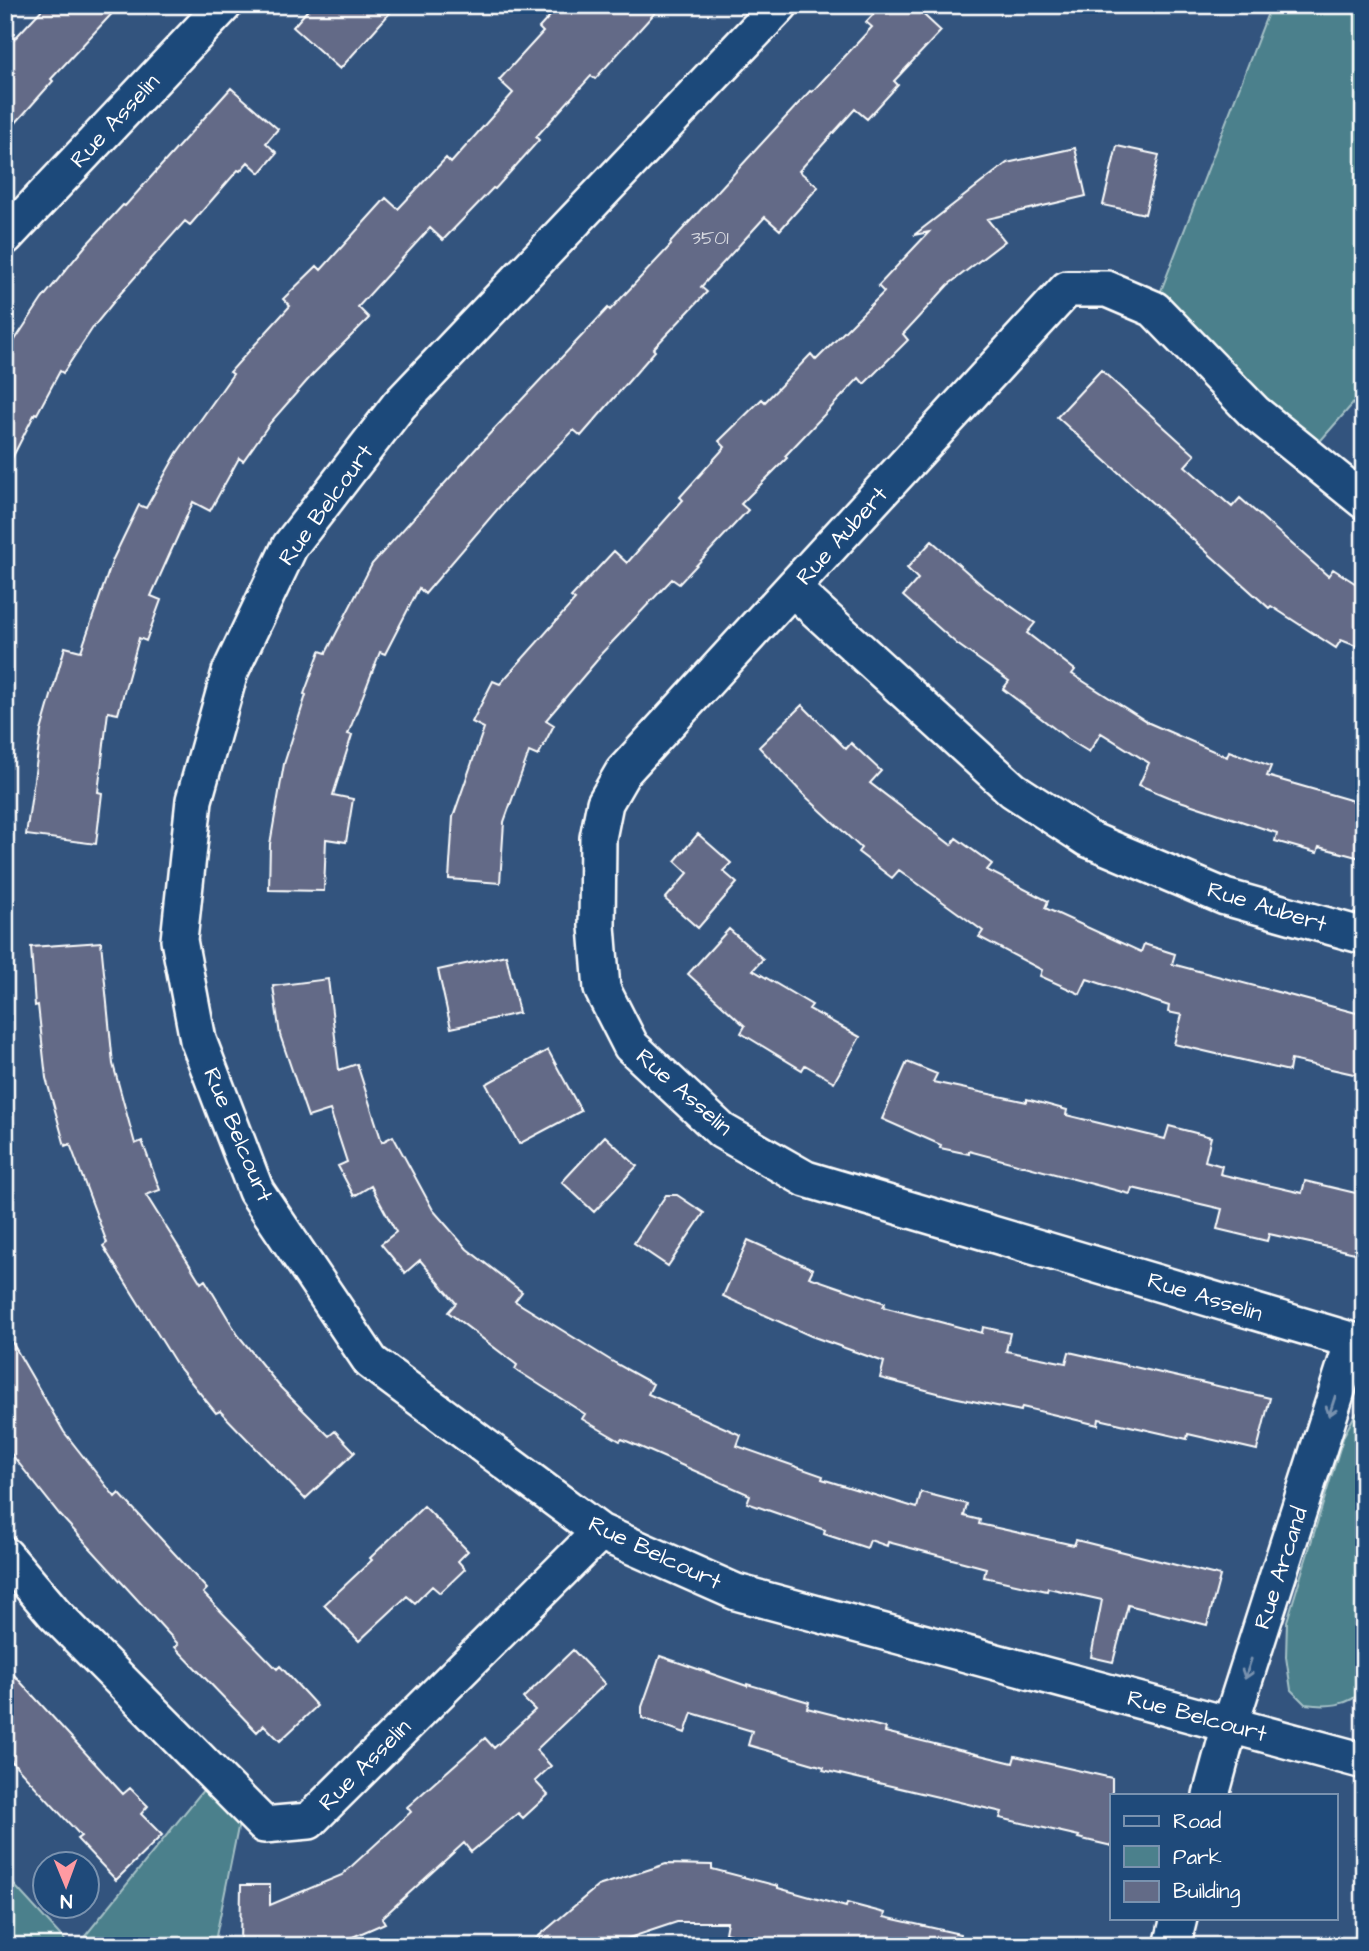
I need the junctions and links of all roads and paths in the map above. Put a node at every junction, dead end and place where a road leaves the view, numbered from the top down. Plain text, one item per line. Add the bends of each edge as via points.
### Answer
1 (224, 5) edge
2 (780, 5) edge
3 (5, 237) edge
4 (1364, 501) edge
5 (793, 589) junction
6 (1364, 936) edge
7 (1359, 1343) edge
8 (600, 1532) junction
9 (5, 1555) edge
10 (1230, 1725) junction
11 (1364, 1762) edge
12 (1212, 1794) edge
13 (1178, 1920) edge
14 (1172, 1946) edge

1 - 3 street, Rue Asselin
2 - 8 street, Rue Belcourt via 399,405 290,546 230,672 194,800 179,940 198,1040 256,1191 371,1362
4 - 5 street, Rue Aubert via 1254,412 1154,309 1107,289 1067,289
5 - 6 street, Rue Aubert via 1013,790 1088,839 1224,897
5 - 7 street, Rue Asselin via 623,772 605,803 598,838 601,989 631,1046 722,1131 806,1179
7 -> 10 street, Rue Arcand
8 - 9 street, Rue Asselin via 309,1821 264,1825 55,1614
8 - 10 street, Rue Belcourt via 736,1592
10 - 11 street, Rue Belcourt
10 - 12 street, Rue Arcand
13 - 14 street

